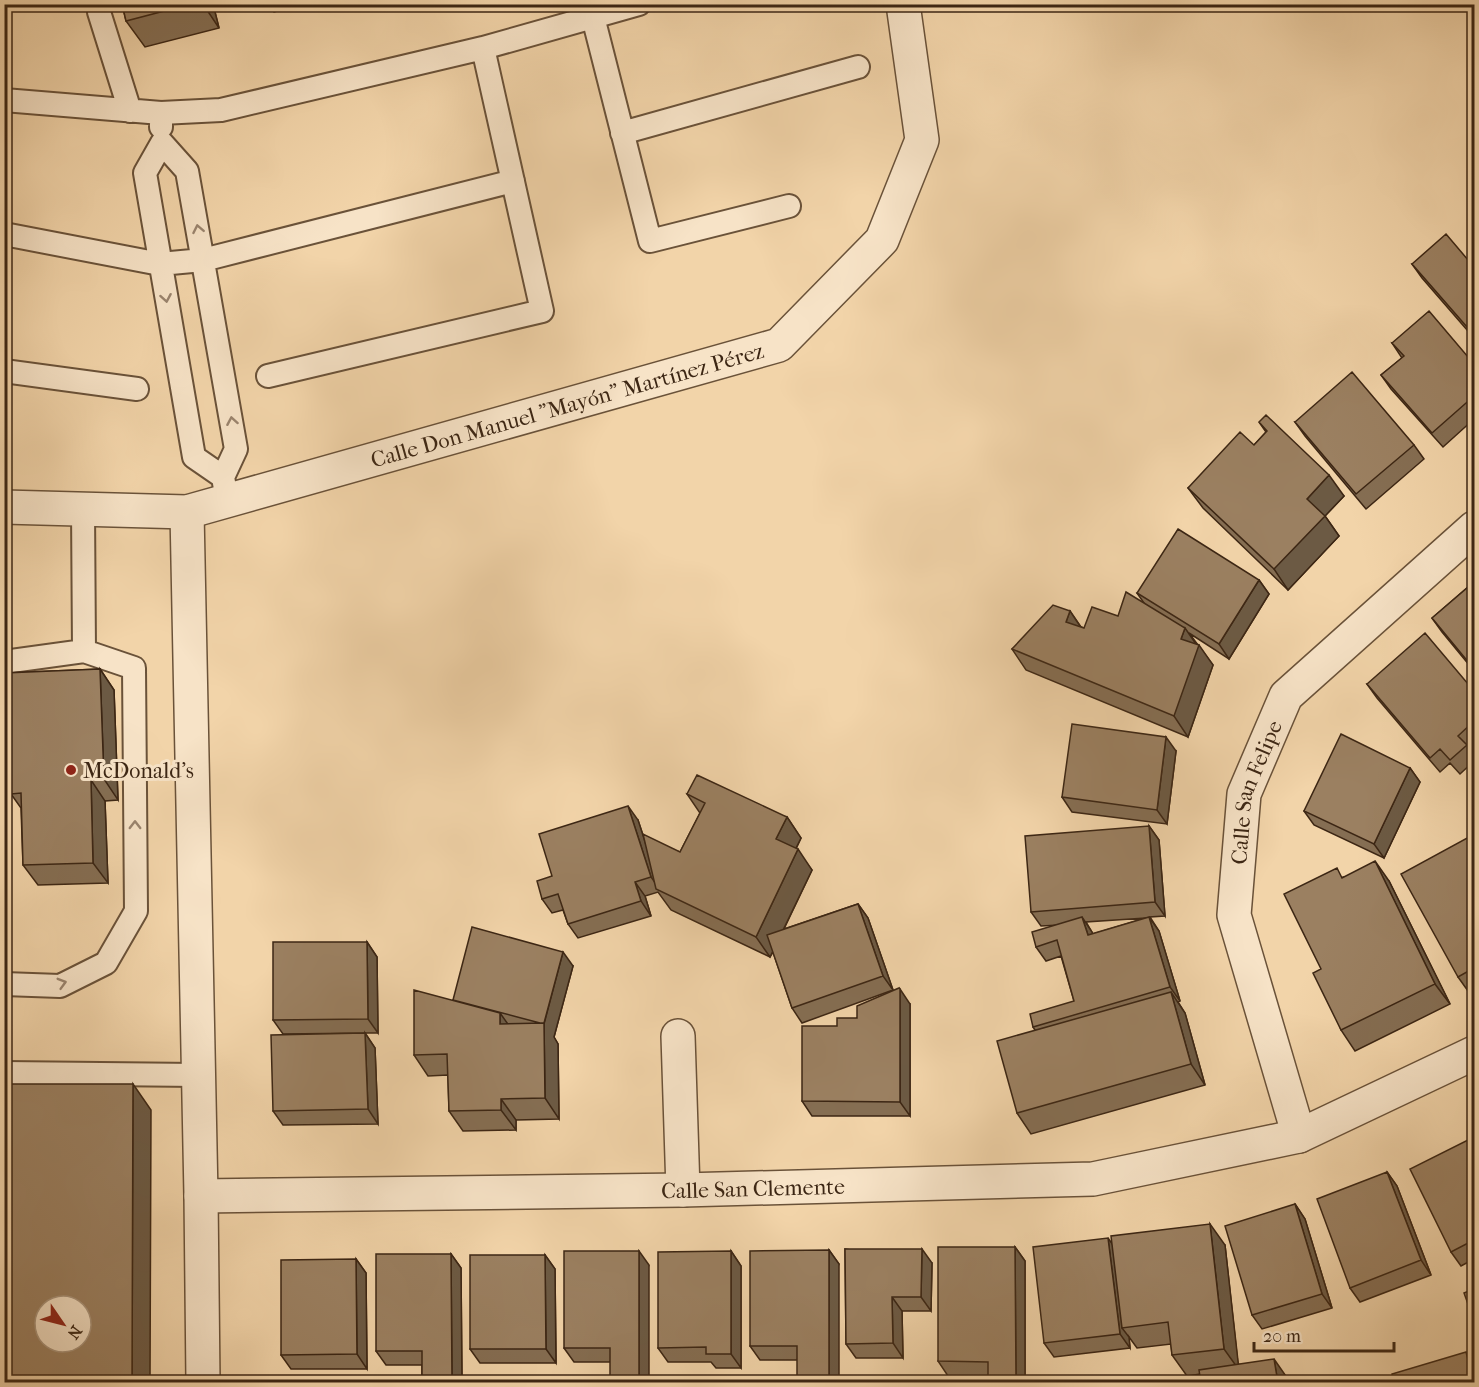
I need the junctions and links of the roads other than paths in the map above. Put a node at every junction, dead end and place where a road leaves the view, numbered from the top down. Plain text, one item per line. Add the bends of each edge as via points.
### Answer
1 (639, 4) edge
2 (903, 4) edge
3 (99, 12) dead end
4 (593, 18) junction
5 (483, 48) junction
6 (858, 67) dead end
7 (4, 100) edge
8 (130, 111) junction
9 (161, 113) junction
10 (622, 133) junction
11 (162, 143) junction
12 (513, 181) junction
13 (789, 206) dead end
14 (4, 234) edge
15 (203, 260) junction
16 (160, 264) junction
17 (4, 371) edge
18 (268, 376) dead end
19 (137, 389) dead end
20 (225, 488) junction
21 (4, 507) edge
22 (83, 509) junction
23 (187, 512) junction
24 (1474, 528) edge
25 (84, 651) junction
26 (4, 662) edge
27 (4, 984) edge
28 (678, 1036) dead end
29 (1474, 1053) edge
30 (4, 1073) edge
31 (198, 1075) junction
32 (1299, 1136) junction
33 (683, 1190) junction
34 (201, 1196) junction
35 (203, 1383) edge

1 - 4 lane
2 - 20 street, Calle Don Manuel "Mayón" Martínez Pérez via 922,140 882,240 779,345
3 - 8 lane
4 - 5 lane
4 - 10 lane
5 - 9 lane via 221,110
5 - 12 lane
6 - 10 lane
7 - 8 lane
8 - 9 lane
9 - 11 lane
10 - 13 lane via 650,241
15 -> 11 lane via 187,171
11 - 16 lane via 145,173
12 - 15 lane
12 - 18 lane via 542,311
14 - 16 lane
15 - 16 lane
20 -> 15 lane via 236,449
16 -> 20 lane via 194,457
17 - 19 lane
20 - 23 street, Calle Don Manuel "Mayón" Martínez Pérez
21 - 22 street, Calle Don Manuel "Mayón" Martínez Pérez
22 - 23 street, Calle Don Manuel "Mayón" Martínez Pérez
22 - 25 lane
23 - 31 street
24 - 32 street, Calle San Felipe via 1286,696 1244,794 1234,915
25 - 26 lane
27 -> 25 lane via 60,986 106,963 136,911 134,668
28 - 33 street
29 - 32 street, Calle San Clemente
30 - 31 lane
31 - 34 street
32 - 33 street, Calle San Clemente via 1092,1179
33 - 34 street, Calle San Clemente
34 - 35 street

